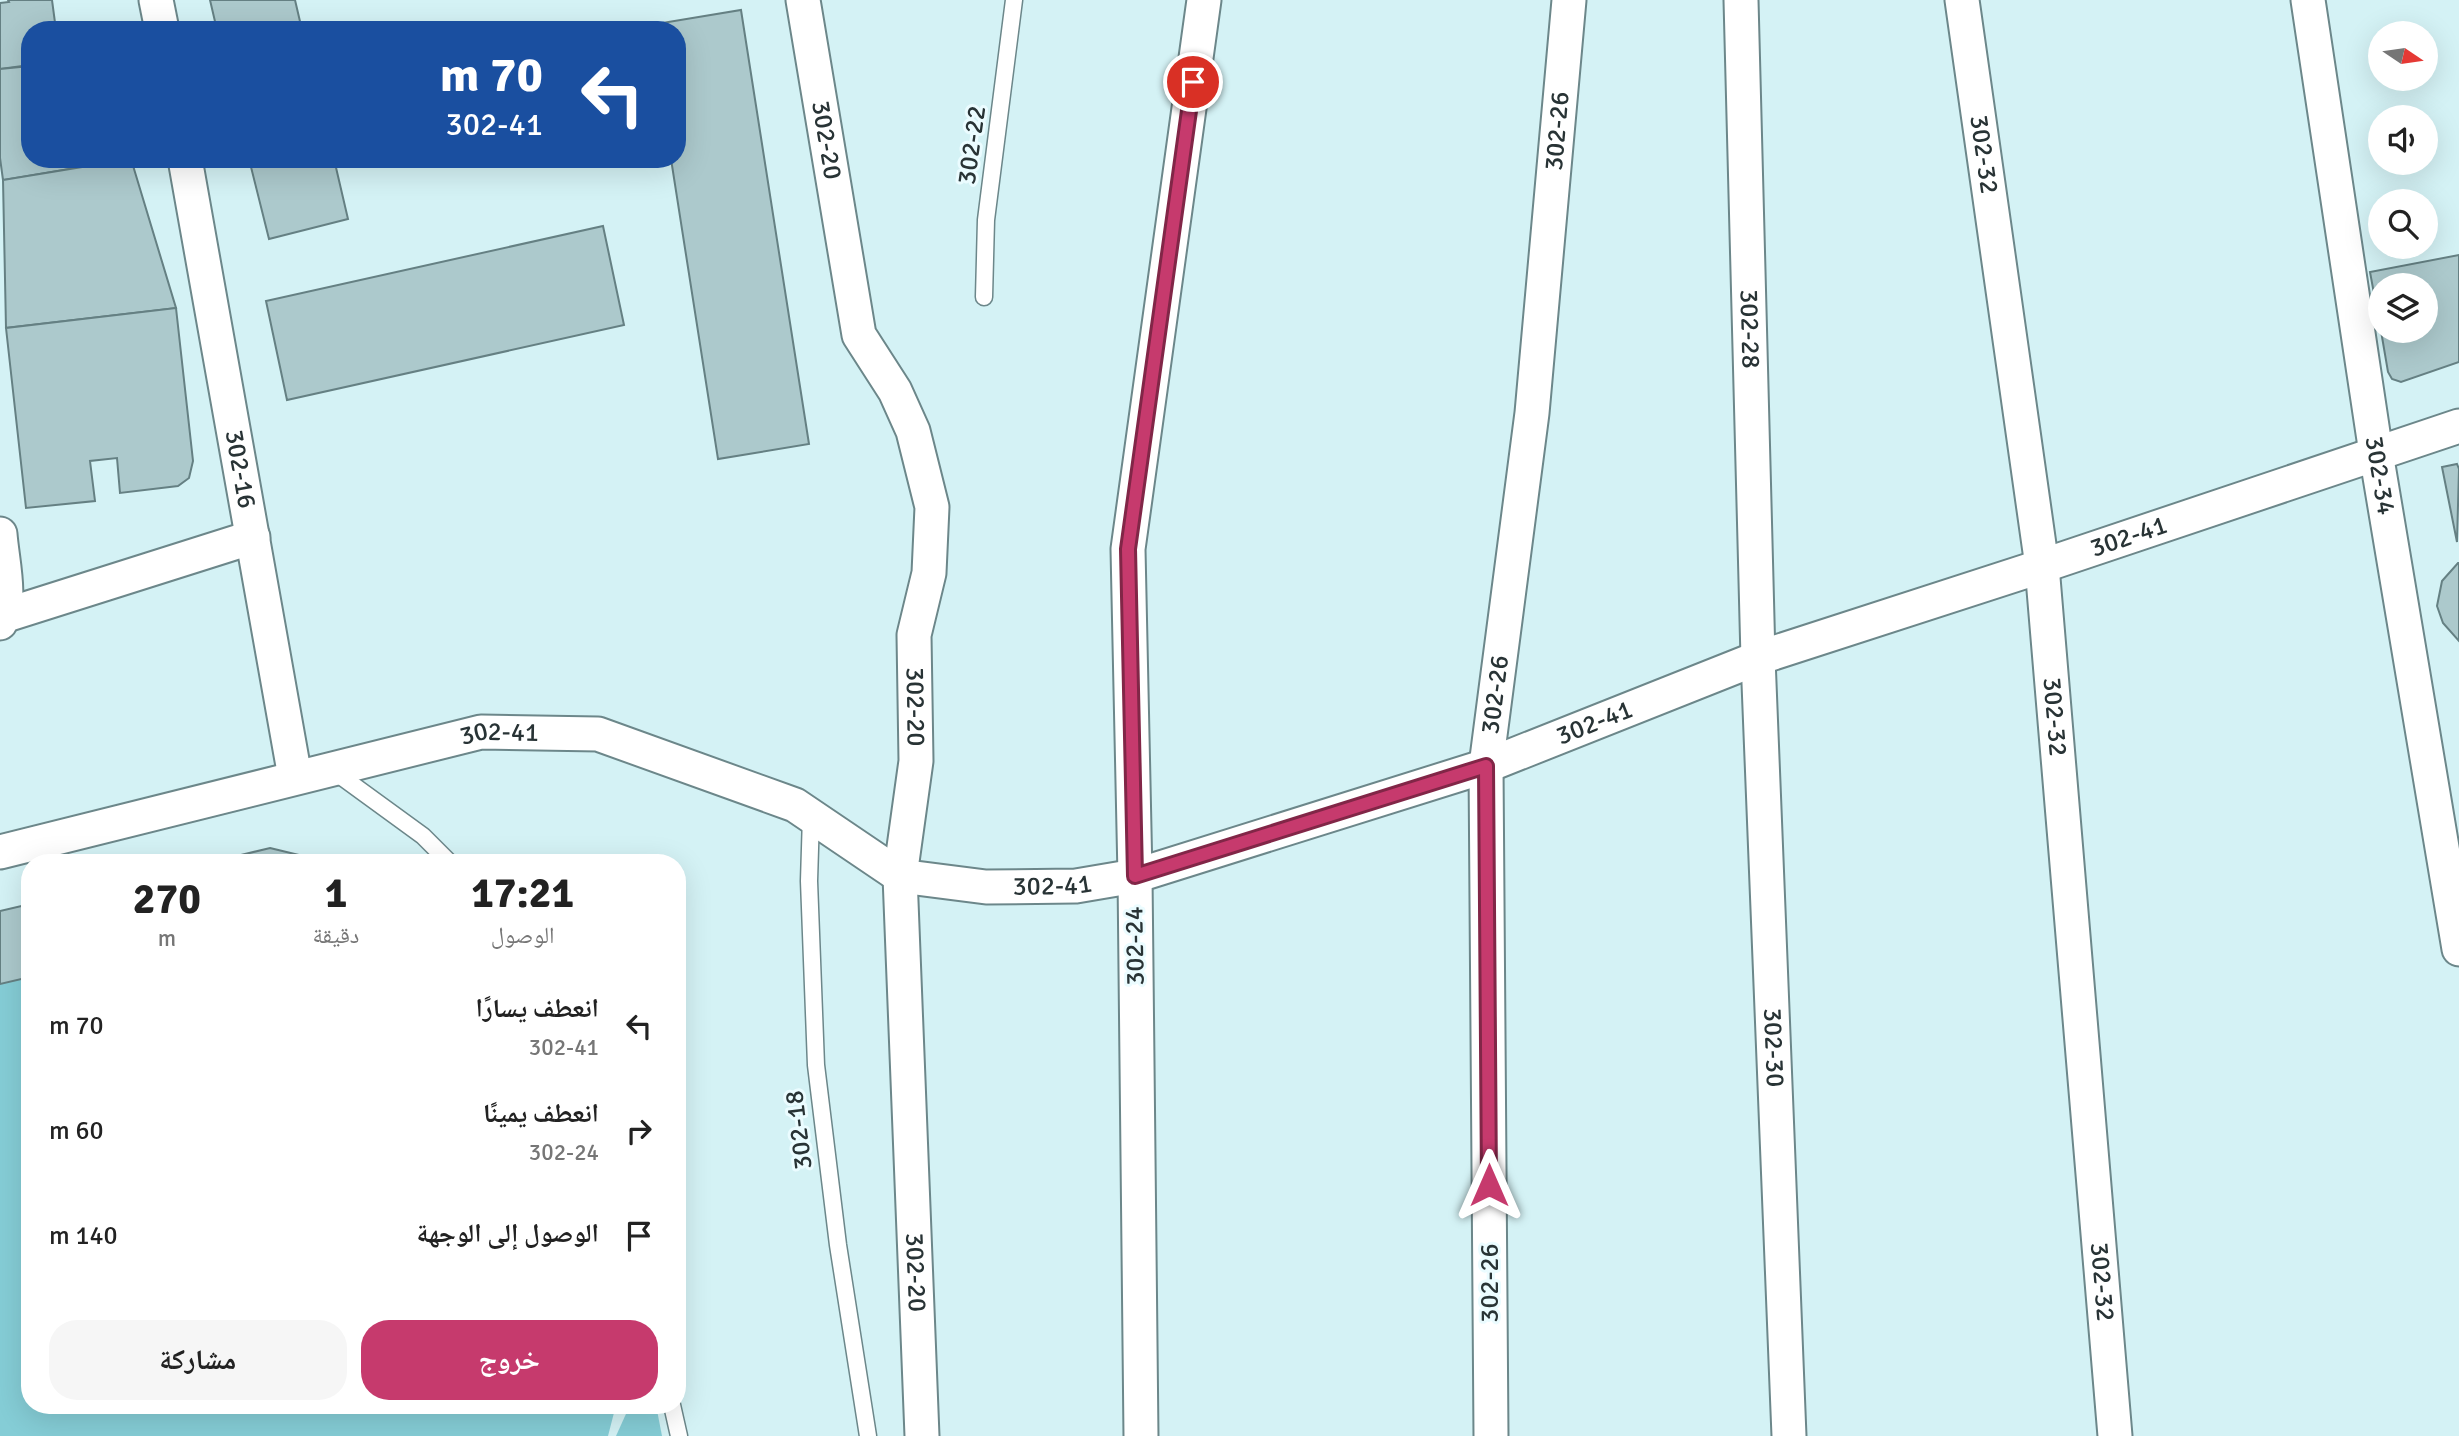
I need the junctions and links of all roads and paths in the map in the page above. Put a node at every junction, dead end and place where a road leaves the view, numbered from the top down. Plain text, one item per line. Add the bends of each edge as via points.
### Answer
1 (156, 0) edge
2 (803, 0) edge
3 (1014, 0) edge
4 (1204, 0) edge
5 (1569, 0) edge
6 (1741, 0) edge
7 (1962, 0) edge
8 (2308, 0) edge
9 (160, 21) edge
10 (187, 168) edge
11 (984, 297) dead end
12 (2459, 426) edge
13 (2376, 453) junction
14 (0, 534) edge
15 (253, 537) junction
16 (2042, 566) junction
17 (2, 620) edge
18 (1758, 658) junction
19 (1486, 766) junction
20 (331, 769) junction
21 (296, 777) junction
22 (811, 816) junction
23 (0, 852) edge
24 (441, 854) edge
25 (900, 876) junction
26 (1135, 876) junction
27 (2459, 949) edge
28 (673, 1414) edge
29 (679, 1436) edge
30 (868, 1436) edge
31 (922, 1436) edge
32 (1141, 1436) edge
33 (1491, 1436) edge
34 (1789, 1436) edge
35 (2115, 1436) edge

1 - 9 street
2 - 25 street, 302-20 via 859,335 895,391 913,431 932,507 929,573 915,635 916,761
3 - 11 lane, 302-22 via 986,220
4 - 26 street, 302-24 via 1128,549
5 - 19 street, 302-26 via 1532,413
6 - 18 street, 302-28
7 - 16 street, 302-32
8 - 13 street, 302-34
10 - 15 street, 302-16
12 - 13 street, 302-41
13 - 16 street, 302-41
13 - 27 street, 302-34
14 - 17 street via 5,596
15 - 17 street
15 - 21 street, 302-16
16 - 18 street, 302-41
16 - 35 street, 302-32
18 - 19 street, 302-41
18 - 34 street, 302-30
19 - 26 street, 302-41
19 - 33 street, 302-26
20 - 21 street, 302-41
20 - 22 street, 302-41 via 481,732 598,734 795,805
20 - 24 lane
21 - 23 street, 302-41
22 - 25 street, 302-41
22 - 30 lane, 302-18 via 816,1065
25 - 26 street, 302-41 via 986,887 1076,886
25 - 31 street, 302-20
26 - 32 street, 302-24
28 - 29 lane

